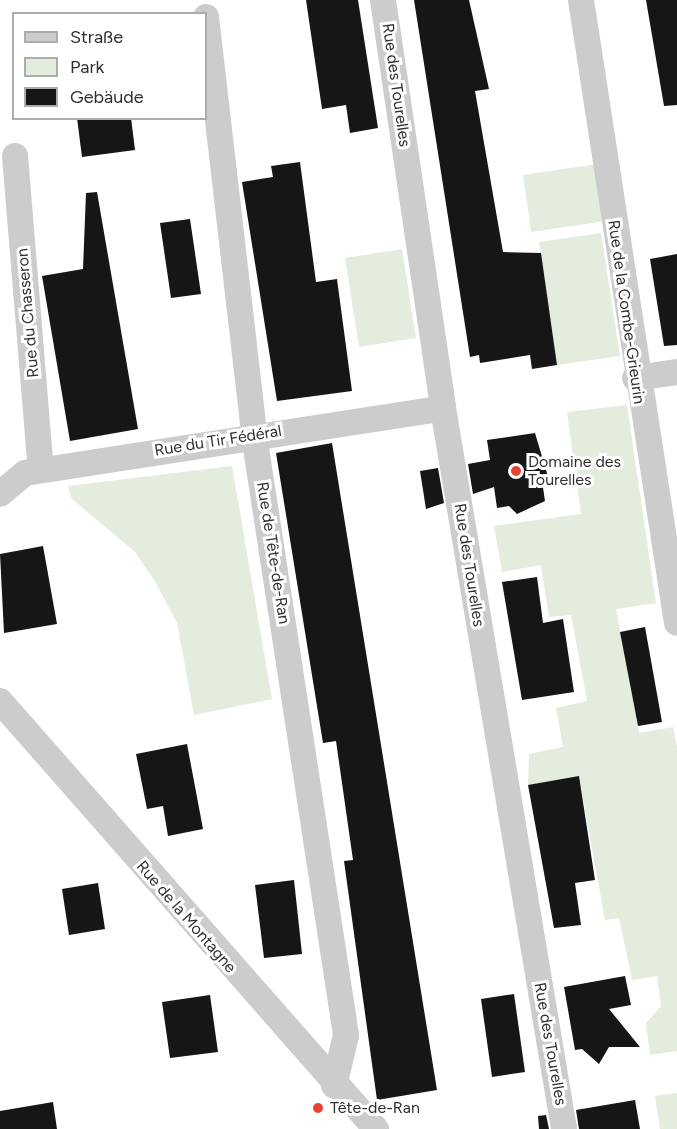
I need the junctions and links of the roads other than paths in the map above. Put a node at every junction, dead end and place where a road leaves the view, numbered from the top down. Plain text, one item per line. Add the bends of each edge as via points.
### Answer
1 (383, 0) edge
2 (581, 0) edge
3 (207, 32) edge
4 (15, 156) dead end
5 (677, 372) edge
6 (635, 378) junction
7 (443, 408) junction
8 (254, 435) junction
9 (41, 470) junction
10 (0, 494) edge
11 (677, 623) edge
12 (0, 701) edge
13 (334, 1086) junction
14 (376, 1129) edge
15 (564, 1129) edge

1 - 7 street, Rue des Tourelles
2 - 6 street, Rue de la Combe-Grieurin
3 - 8 street, Rue de Tête-de-Ran
4 - 9 street, Rue du Chasseron
5 - 6 street
6 - 11 street, Rue de la Combe-Grieurin
7 - 8 street, Rue du Tir Fédéral
7 - 15 street, Rue des Tourelles
8 - 9 street, Rue du Tir Fédéral
8 - 13 street, Rue de Tête-de-Ran via 346,1035
9 - 10 street, Rue du Tir Fédéral via 25,473
12 - 13 street, Rue de la Montagne
13 - 14 street, Rue de la Montagne

